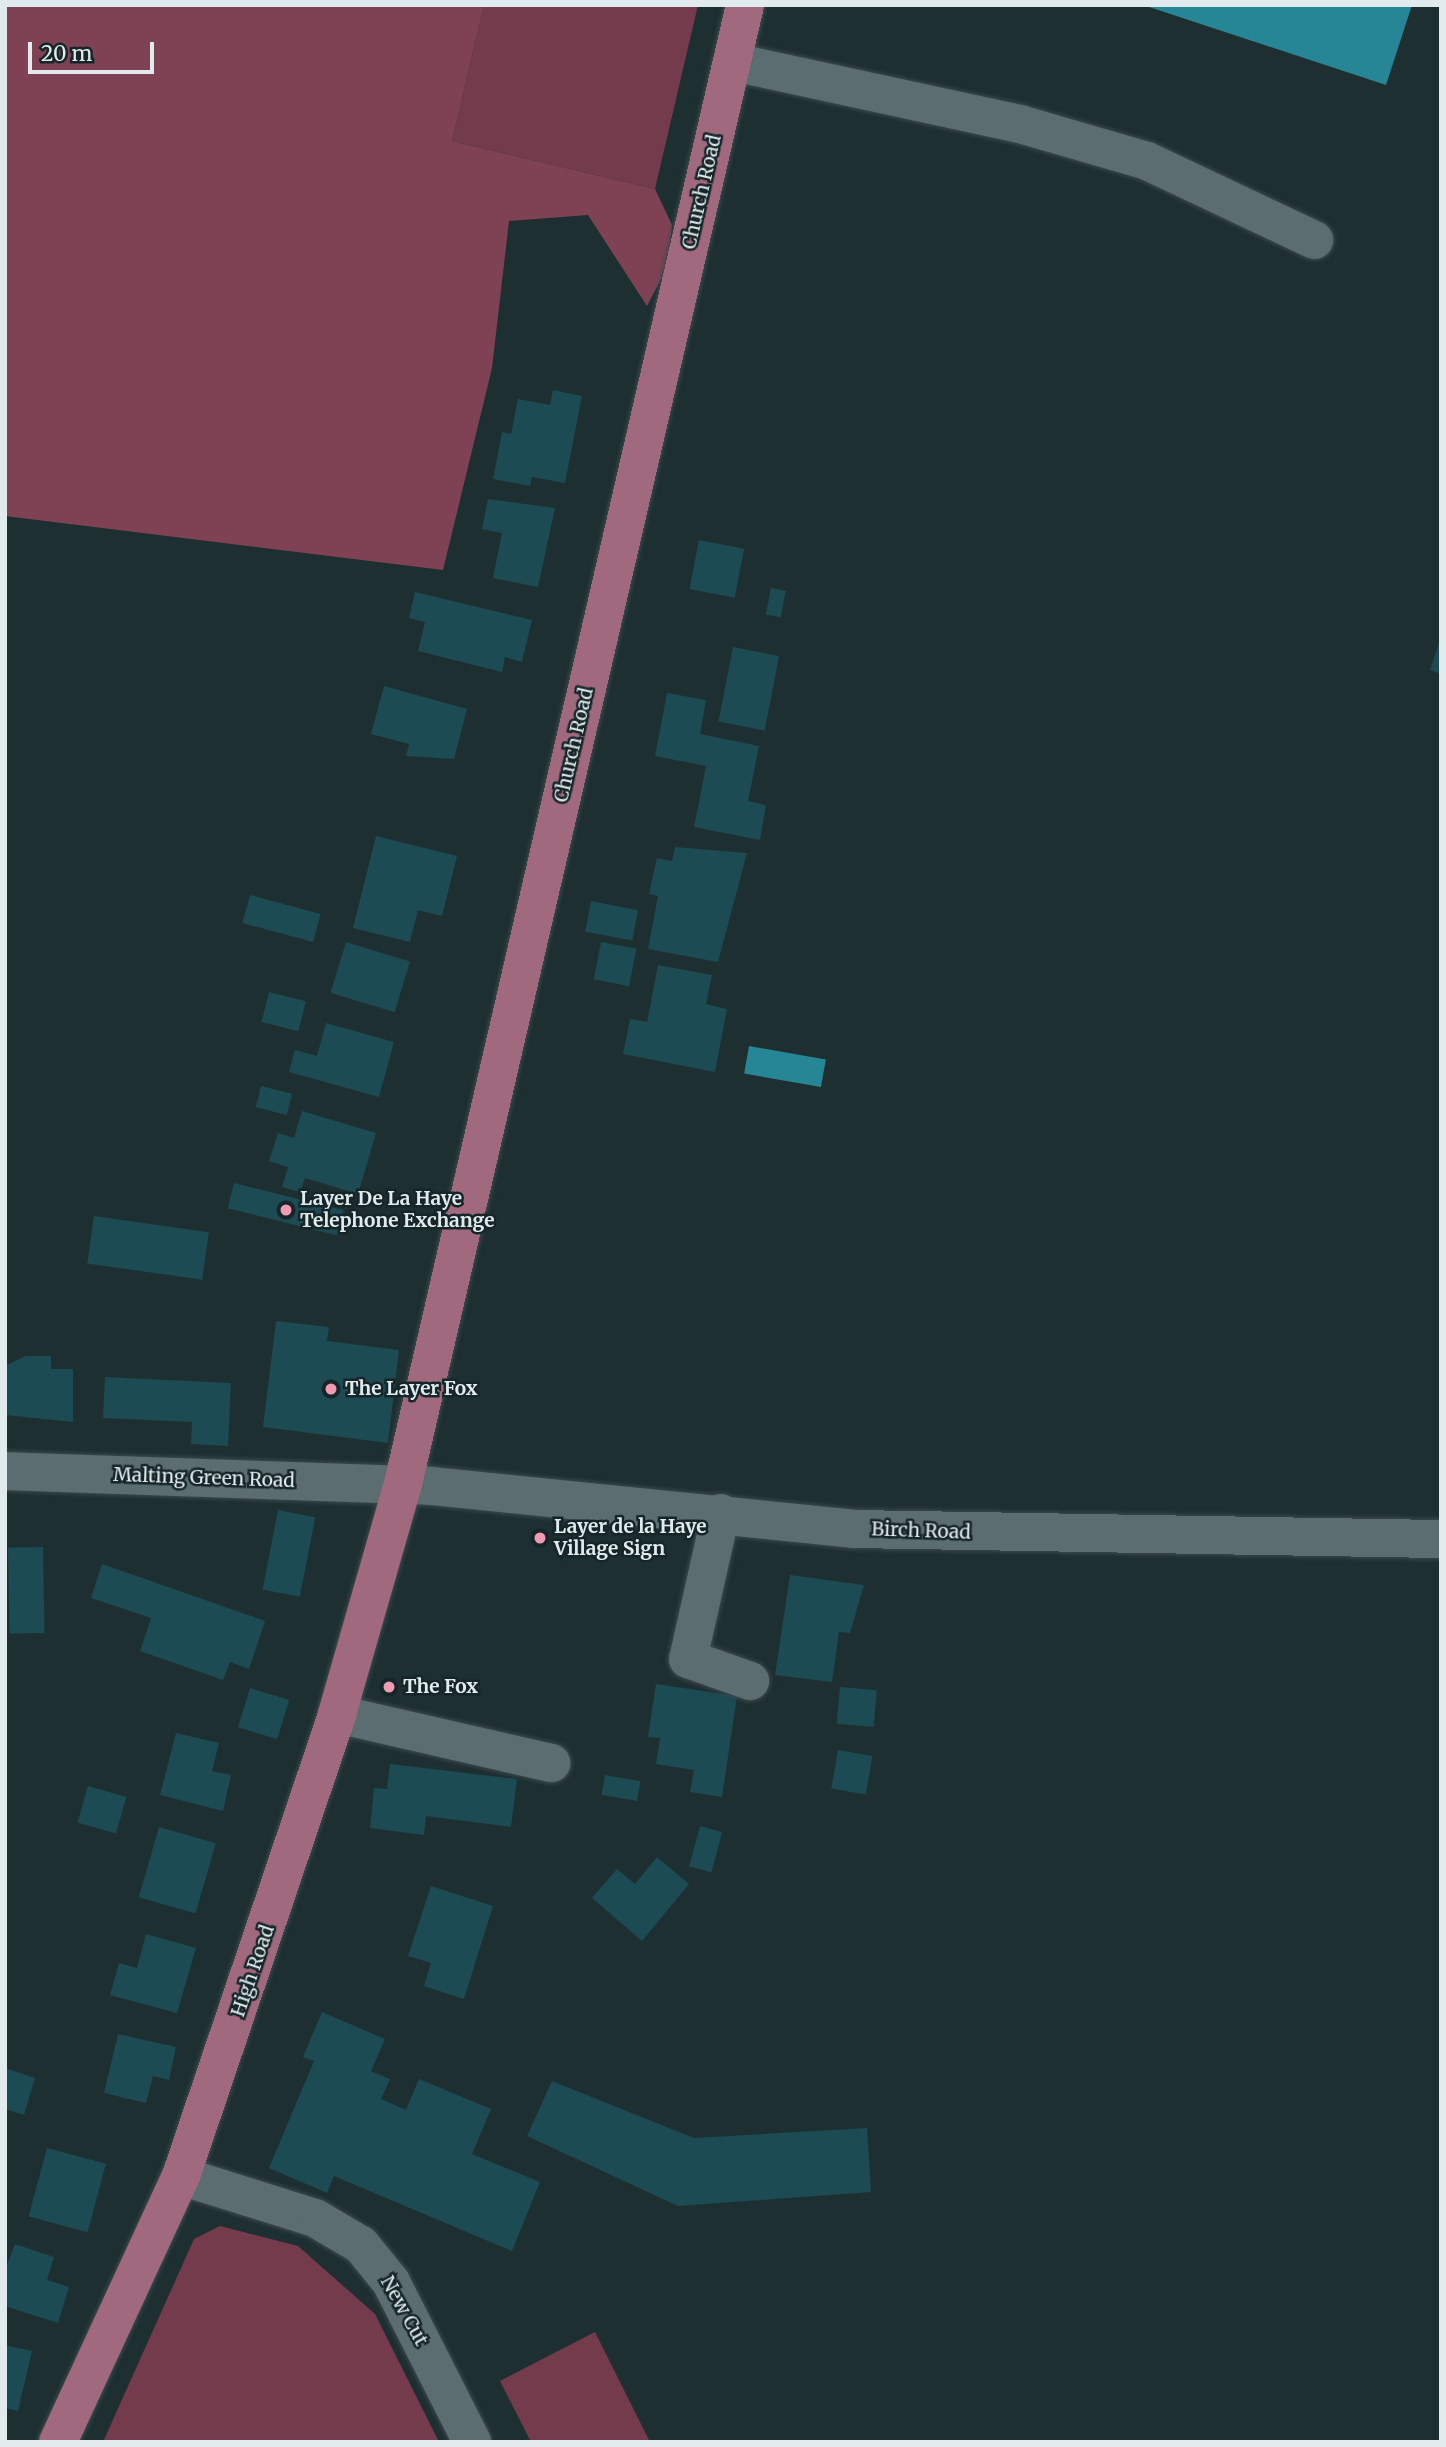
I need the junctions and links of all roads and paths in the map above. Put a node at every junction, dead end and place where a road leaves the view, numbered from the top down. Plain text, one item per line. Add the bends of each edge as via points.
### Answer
1 (745, 5) edge
2 (733, 62) junction
3 (1314, 240) dead end
4 (5, 1471) edge
5 (404, 1484) junction
6 (721, 1513) junction
7 (1441, 1539) edge
8 (750, 1681) dead end
9 (337, 1714) junction
10 (551, 1763) dead end
11 (181, 2176) junction
12 (58, 2442) edge
13 (472, 2442) edge

1 - 2 main road, Church Road
2 - 3 street via 1020,124 1147,162
2 - 5 main road, Church Road
4 - 5 street, Malting Green Road
5 - 6 street, Birch Road
5 - 9 main road, High Road
6 - 7 street, Birch Road via 854,1529
6 - 8 street via 688,1659
9 - 10 street
9 - 11 main road, High Road
11 - 12 main road, High Road
11 - 13 street, New Cut via 315,2218 361,2245 391,2282

